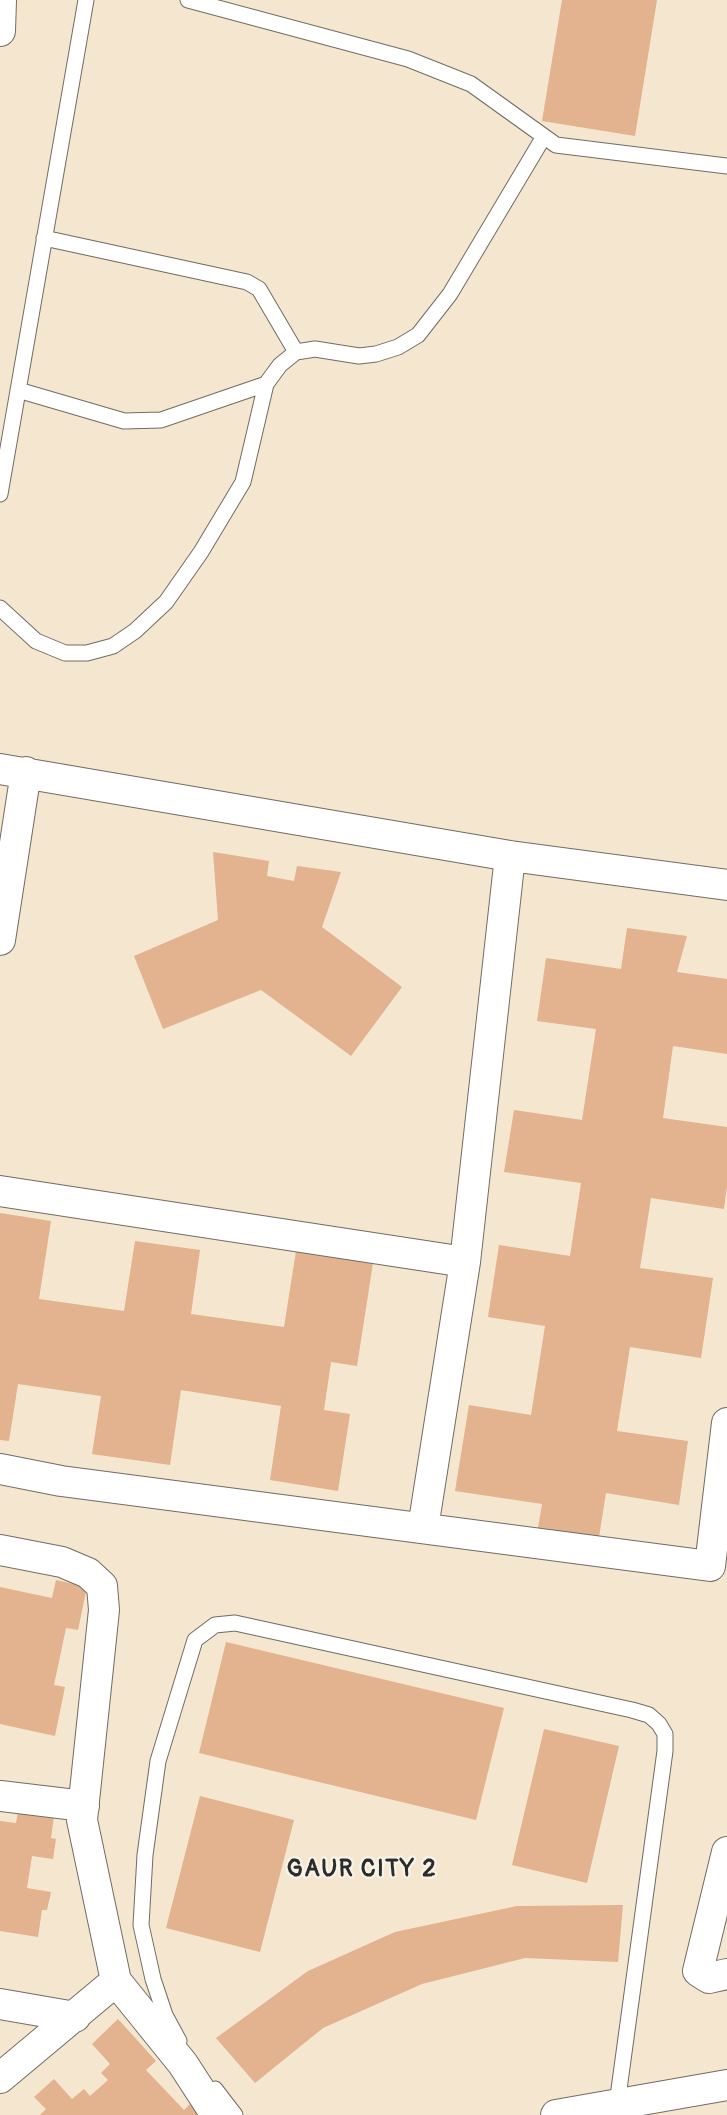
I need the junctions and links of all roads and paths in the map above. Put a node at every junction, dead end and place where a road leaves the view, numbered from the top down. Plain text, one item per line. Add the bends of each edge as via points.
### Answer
1 (1, 0) edge
2 (86, 0) edge
3 (188, 0) edge
4 (0, 31) edge
5 (543, 138) junction
6 (727, 166) edge
7 (44, 238) junction
8 (296, 352) junction
9 (266, 384) junction
10 (18, 390) junction
11 (0, 494) edge
12 (0, 608) edge
13 (13, 771) edge
14 (510, 856) junction
15 (727, 885) edge
16 (0, 940) edge
17 (0, 1191) edge
18 (465, 1262) junction
19 (727, 1423) edge
20 (0, 1469) edge
21 (423, 1528) junction
22 (0, 1550) edge
23 (0, 1796) edge
24 (84, 1806) junction
25 (727, 1852) edge
26 (713, 1972) edge
27 (116, 1981) junction
28 (0, 2004) edge
29 (75, 2017) junction
30 (0, 2078) edge
31 (727, 2085) edge
32 (660, 2107) edge
33 (618, 2110) edge
34 (216, 2115) edge
35 (235, 2115) edge
36 (556, 2115) edge

1 - 4 street
2 - 7 lane
3 - 5 lane via 408,59 471,84
5 - 6 lane via 556,146
5 - 8 lane via 450,294 418,335 376,354 359,356 315,349
7 - 8 lane via 247,282 259,289
7 - 10 lane
8 - 9 lane
9 - 10 lane via 161,420 124,421
9 - 12 lane via 243,482 166,602 135,631 113,646 87,653 65,653 36,641
10 - 11 lane
13 - 14 street
13 - 16 street
14 - 15 street
14 - 18 street
17 - 18 street
18 - 21 street
19 - 21 street via 710,1566
20 - 21 street via 61,1481
22 - 24 street via 62,1562 88,1573 102,1586 104,1610
23 - 24 street
24 - 27 street via 82,1820
25 - 26 street
27 - 29 street
27 - 34 street via 183,2064
28 - 29 street
29 - 30 street
31 - 32 street
32 - 33 street
33 - 35 lane via 665,1751 665,1734 659,1724 649,1715 632,1710 235,1623 215,1625 195,1640 158,1761 145,1855 141,1925 165,2015 184,2050
33 - 36 street

